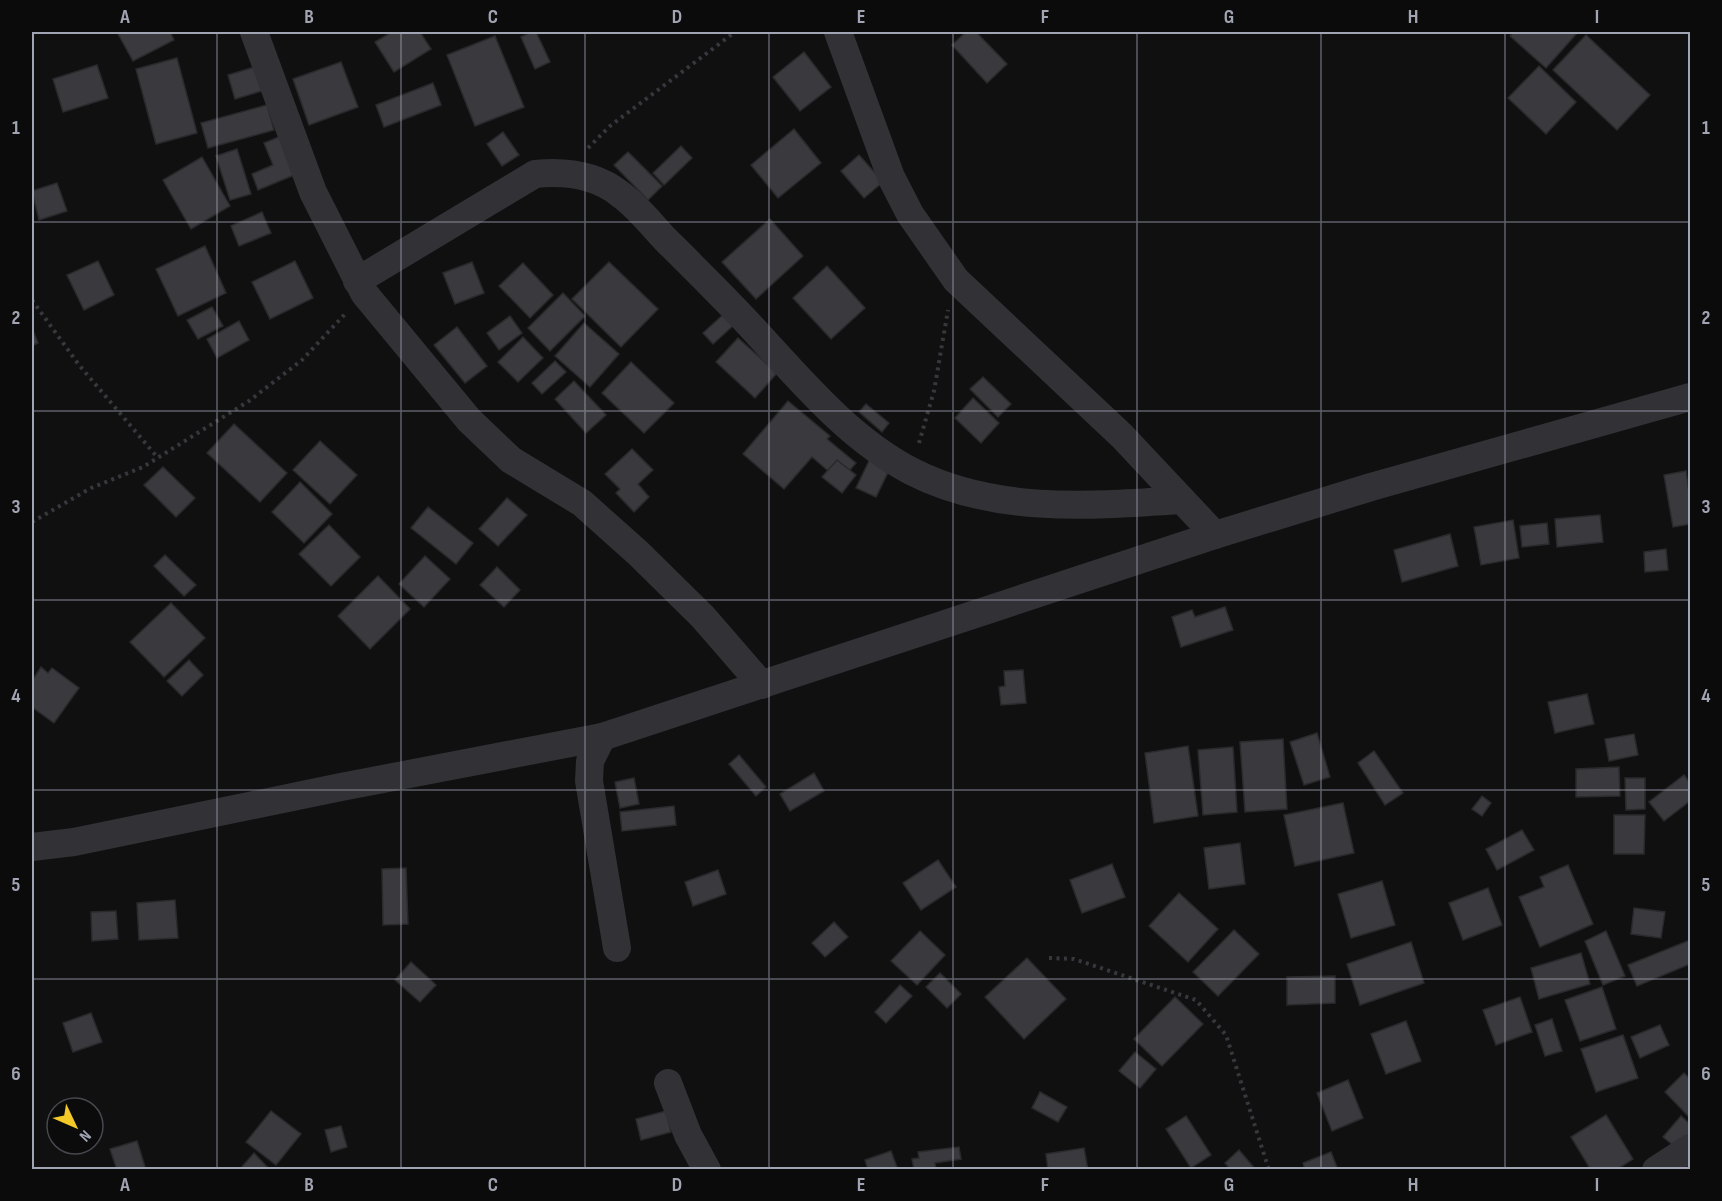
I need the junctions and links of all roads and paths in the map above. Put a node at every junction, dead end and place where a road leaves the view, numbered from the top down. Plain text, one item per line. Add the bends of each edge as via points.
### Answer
1 (254, 32) edge
2 (735, 32) edge
3 (838, 32) edge
4 (564, 171) junction
5 (956, 280) junction
6 (361, 287) junction
7 (32, 300) edge
8 (1690, 397) edge
9 (158, 458) junction
10 (909, 470) junction
11 (1182, 500) junction
12 (32, 522) edge
13 (1215, 535) junction
14 (762, 685) junction
15 (602, 737) junction
16 (32, 847) edge
17 (617, 948) dead end
18 (1048, 958) dead end
19 (668, 1083) dead end
20 (1690, 1148) edge
21 (707, 1170) edge
22 (1269, 1170) edge
23 (1656, 1170) edge

1 - 6 street via 313,192
2 - 4 path via 610,126
3 - 5 street via 891,177 910,214
4 - 6 street via 535,174
4 - 10 street via 589,177 620,193 831,412
5 - 10 path via 942,335 934,391
5 - 11 street via 1122,436
6 - 9 path via 279,381
6 - 14 street via 470,420 511,460 582,502 703,617
7 - 9 path via 79,365
8 - 13 street via 1371,486
9 - 12 path via 92,488
10 - 11 street via 964,494 1010,502 1121,504
11 - 13 street
13 - 14 street
14 - 15 street
15 - 16 street via 74,843
15 - 17 street via 590,761 589,781
18 - 22 path via 1074,959 1196,1000 1226,1035
19 - 21 street via 688,1135
20 - 23 street

